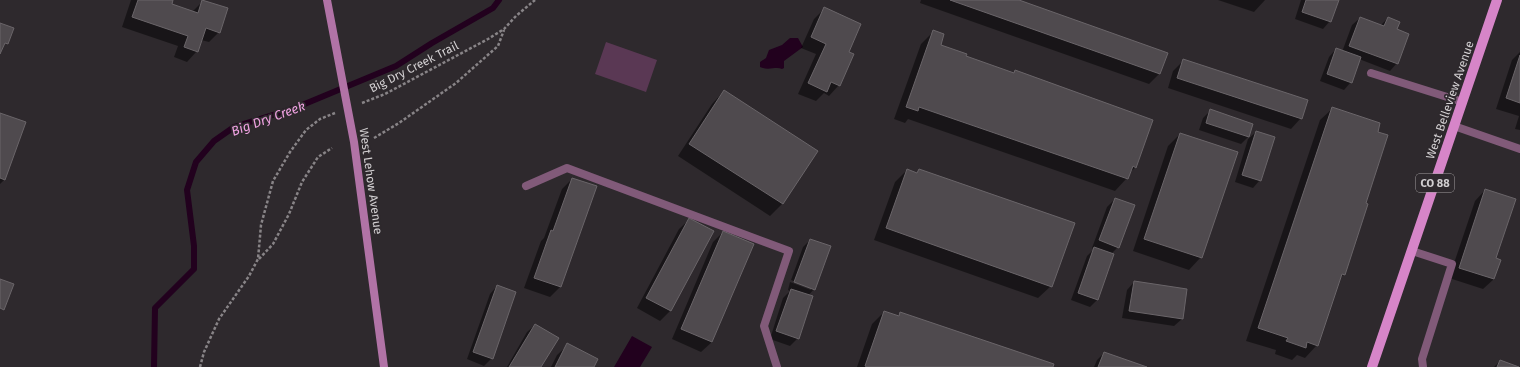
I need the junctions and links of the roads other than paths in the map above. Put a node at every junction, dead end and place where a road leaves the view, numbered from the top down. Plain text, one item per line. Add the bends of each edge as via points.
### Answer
1 (327, 0) edge
2 (1497, 0) edge
3 (1371, 73) dead end
4 (1462, 102) junction
5 (1454, 126) junction
6 (1520, 149) edge
7 (526, 186) dead end
8 (1412, 251) junction
9 (384, 367) edge
10 (777, 367) edge
11 (1372, 367) edge
12 (1423, 367) edge

1 - 9 street, West Lehow Avenue via 352,130
2 - 4 main road, West Belleview Avenue / CO 88
3 - 4 street
4 - 5 main road, West Belleview Avenue / CO 88
5 - 6 street
5 - 8 main road, West Belleview Avenue / CO 88
7 - 10 street via 567,168 789,251 764,326
8 - 11 main road, West Belleview Avenue / CO 88
8 - 12 street via 1452,264 1422,359

